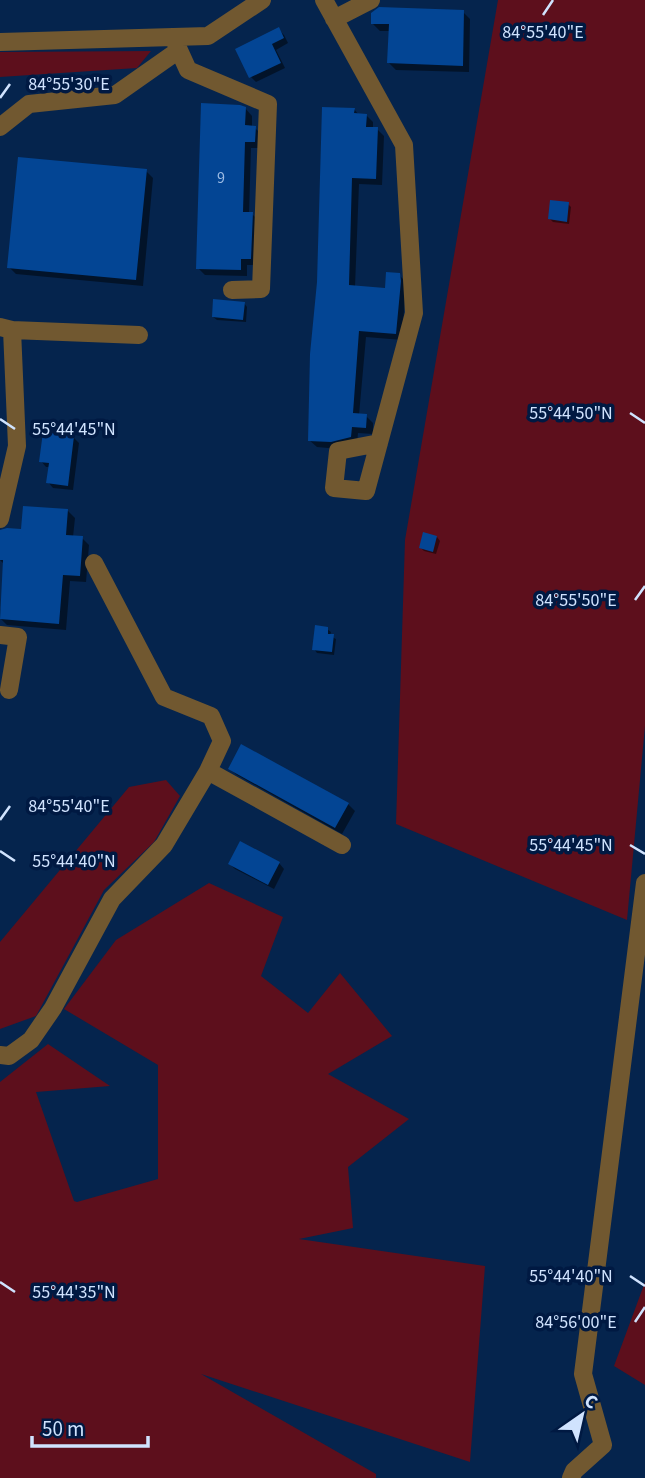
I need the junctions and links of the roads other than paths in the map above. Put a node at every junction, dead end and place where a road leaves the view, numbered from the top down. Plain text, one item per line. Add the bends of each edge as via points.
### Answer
1 (262, 0) edge
2 (324, 0) edge
3 (371, 0) edge
4 (334, 19) junction
5 (0, 42) edge
6 (176, 44) junction
7 (0, 127) edge
8 (232, 290) dead end
9 (6, 328) edge
10 (139, 335) dead end
11 (379, 443) dead end
12 (0, 519) edge
13 (94, 563) dead end
14 (0, 635) edge
15 (9, 690) dead end
16 (208, 771) junction
17 (342, 845) dead end
18 (645, 883) edge
19 (0, 1055) edge
20 (571, 1478) edge

1 - 6 lane via 208,36
2 - 4 lane
3 - 4 lane
4 - 11 lane via 404,145 414,313
5 - 6 lane
6 - 7 lane via 115,94 29,104
6 - 8 lane via 188,70 268,104 261,289
9 - 10 lane
9 - 12 lane via 17,446
13 - 16 lane via 164,697 211,716 222,741
14 - 15 lane via 18,637
16 - 17 lane
16 - 19 lane via 164,845 112,899 32,1040 9,1056
18 - 20 lane via 583,1374 603,1445

